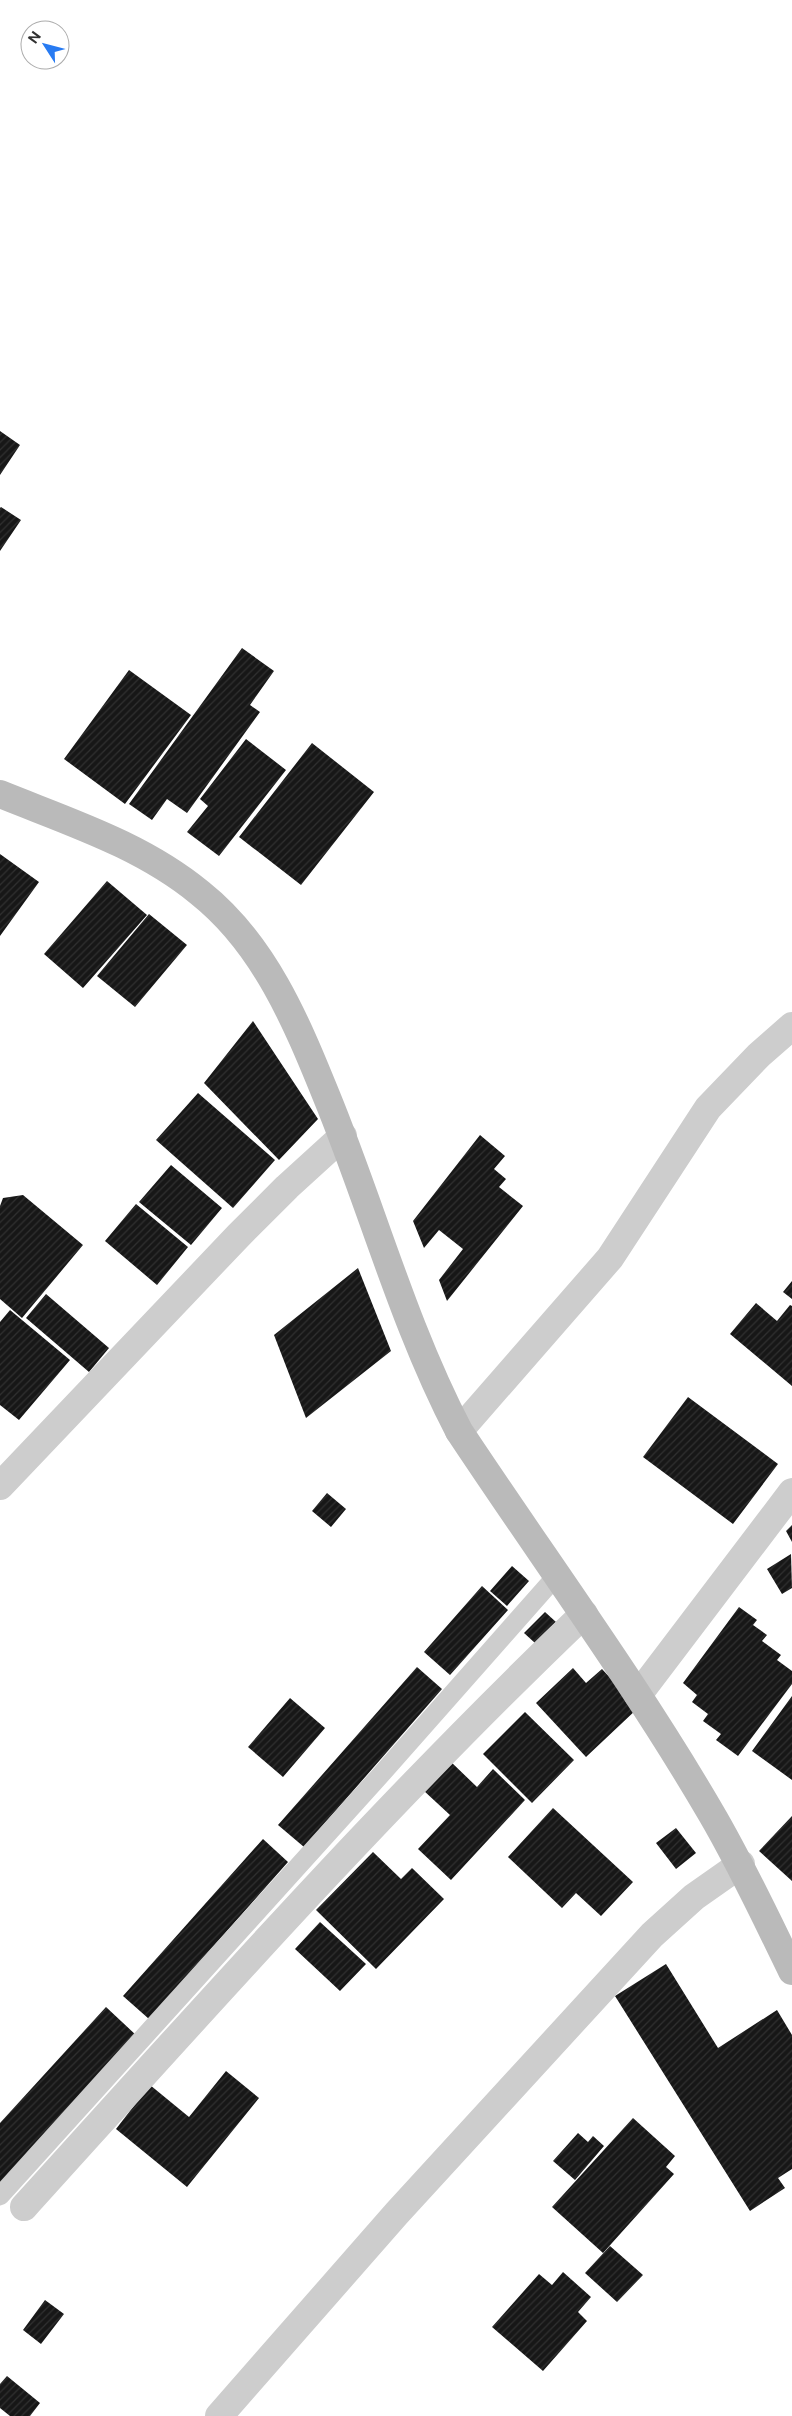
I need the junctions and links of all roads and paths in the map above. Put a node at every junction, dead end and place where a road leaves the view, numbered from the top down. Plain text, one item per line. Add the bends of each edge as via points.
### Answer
1 (0, 794) edge
2 (792, 1026) edge
3 (343, 1136) junction
4 (459, 1431) junction
5 (4, 1473) edge
6 (792, 1492) edge
7 (558, 1574) junction
8 (584, 1614) junction
9 (638, 1695) junction
10 (740, 1864) junction
11 (792, 1971) edge
12 (12, 2202) edge
13 (219, 2416) edge

1 - 3 street via 126,845 182,880 223,914 260,958 278,988
2 - 4 street via 708,1108 610,1258
3 - 4 street via 420,1350
3 - 5 street via 287,1186
4 - 7 street
6 - 9 street
7 - 8 street
7 - 12 lane
8 - 9 street
8 - 12 street via 492,1703
9 - 10 street
10 - 11 street
10 - 13 street via 677,1911 645,1942 443,2163

